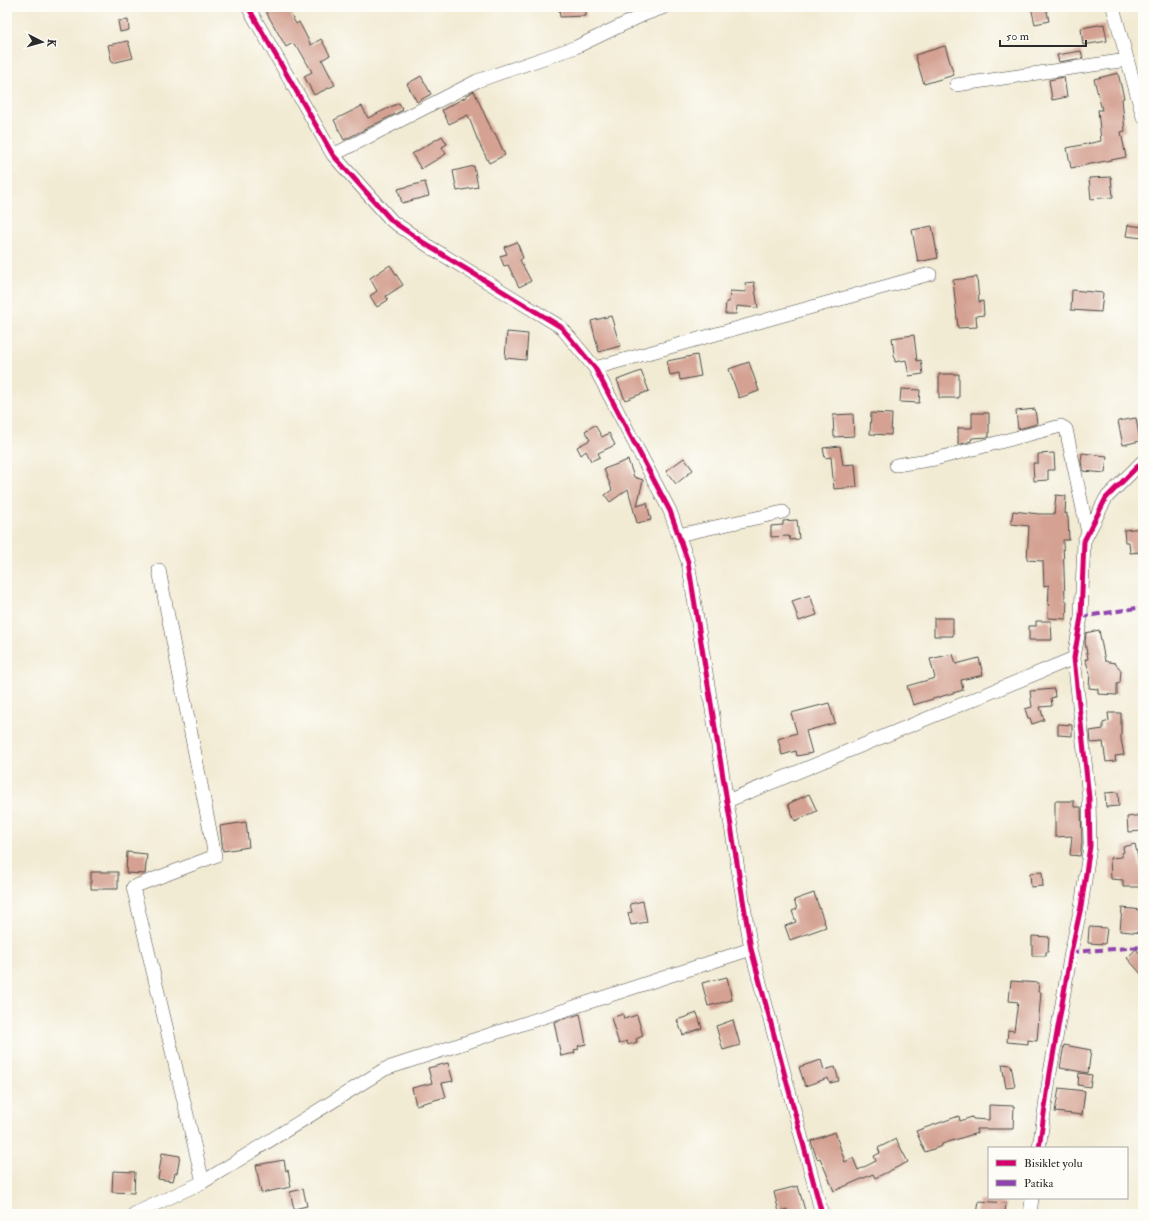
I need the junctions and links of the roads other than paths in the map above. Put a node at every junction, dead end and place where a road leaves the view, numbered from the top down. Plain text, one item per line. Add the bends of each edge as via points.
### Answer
1 (248, 7) edge
2 (665, 7) edge
3 (1113, 7) edge
4 (1127, 60) junction
5 (956, 85) dead end
6 (1143, 116) edge
7 (333, 155) junction
8 (930, 274) dead end
9 (595, 368) junction
10 (1143, 461) edge
11 (896, 465) dead end
12 (783, 512) dead end
13 (1088, 533) junction
14 (678, 535) junction
15 (159, 570) dead end
16 (1074, 658) junction
17 (726, 800) junction
18 (751, 949) junction
19 (1039, 1147) edge
20 (203, 1182) junction
21 (1032, 1199) edge
22 (134, 1214) edge
23 (822, 1214) edge
24 (1030, 1214) edge

1 - 7 street
2 - 7 street via 576,47 477,80
3 - 4 street
4 - 5 street
4 - 6 street
7 - 9 street via 392,221 561,328
8 - 9 street
9 - 14 street via 670,511
10 - 13 street via 1106,498
11 - 13 street via 934,459 1061,426 1066,429
12 - 14 street
13 - 16 street via 1084,541 1081,617
14 - 17 street via 688,562
15 - 20 street via 215,856 133,887
16 - 17 street
16 - 19 street via 1089,798 1090,846
17 - 18 street
18 - 20 street via 385,1069
18 - 23 street
20 - 22 street
21 - 24 street

